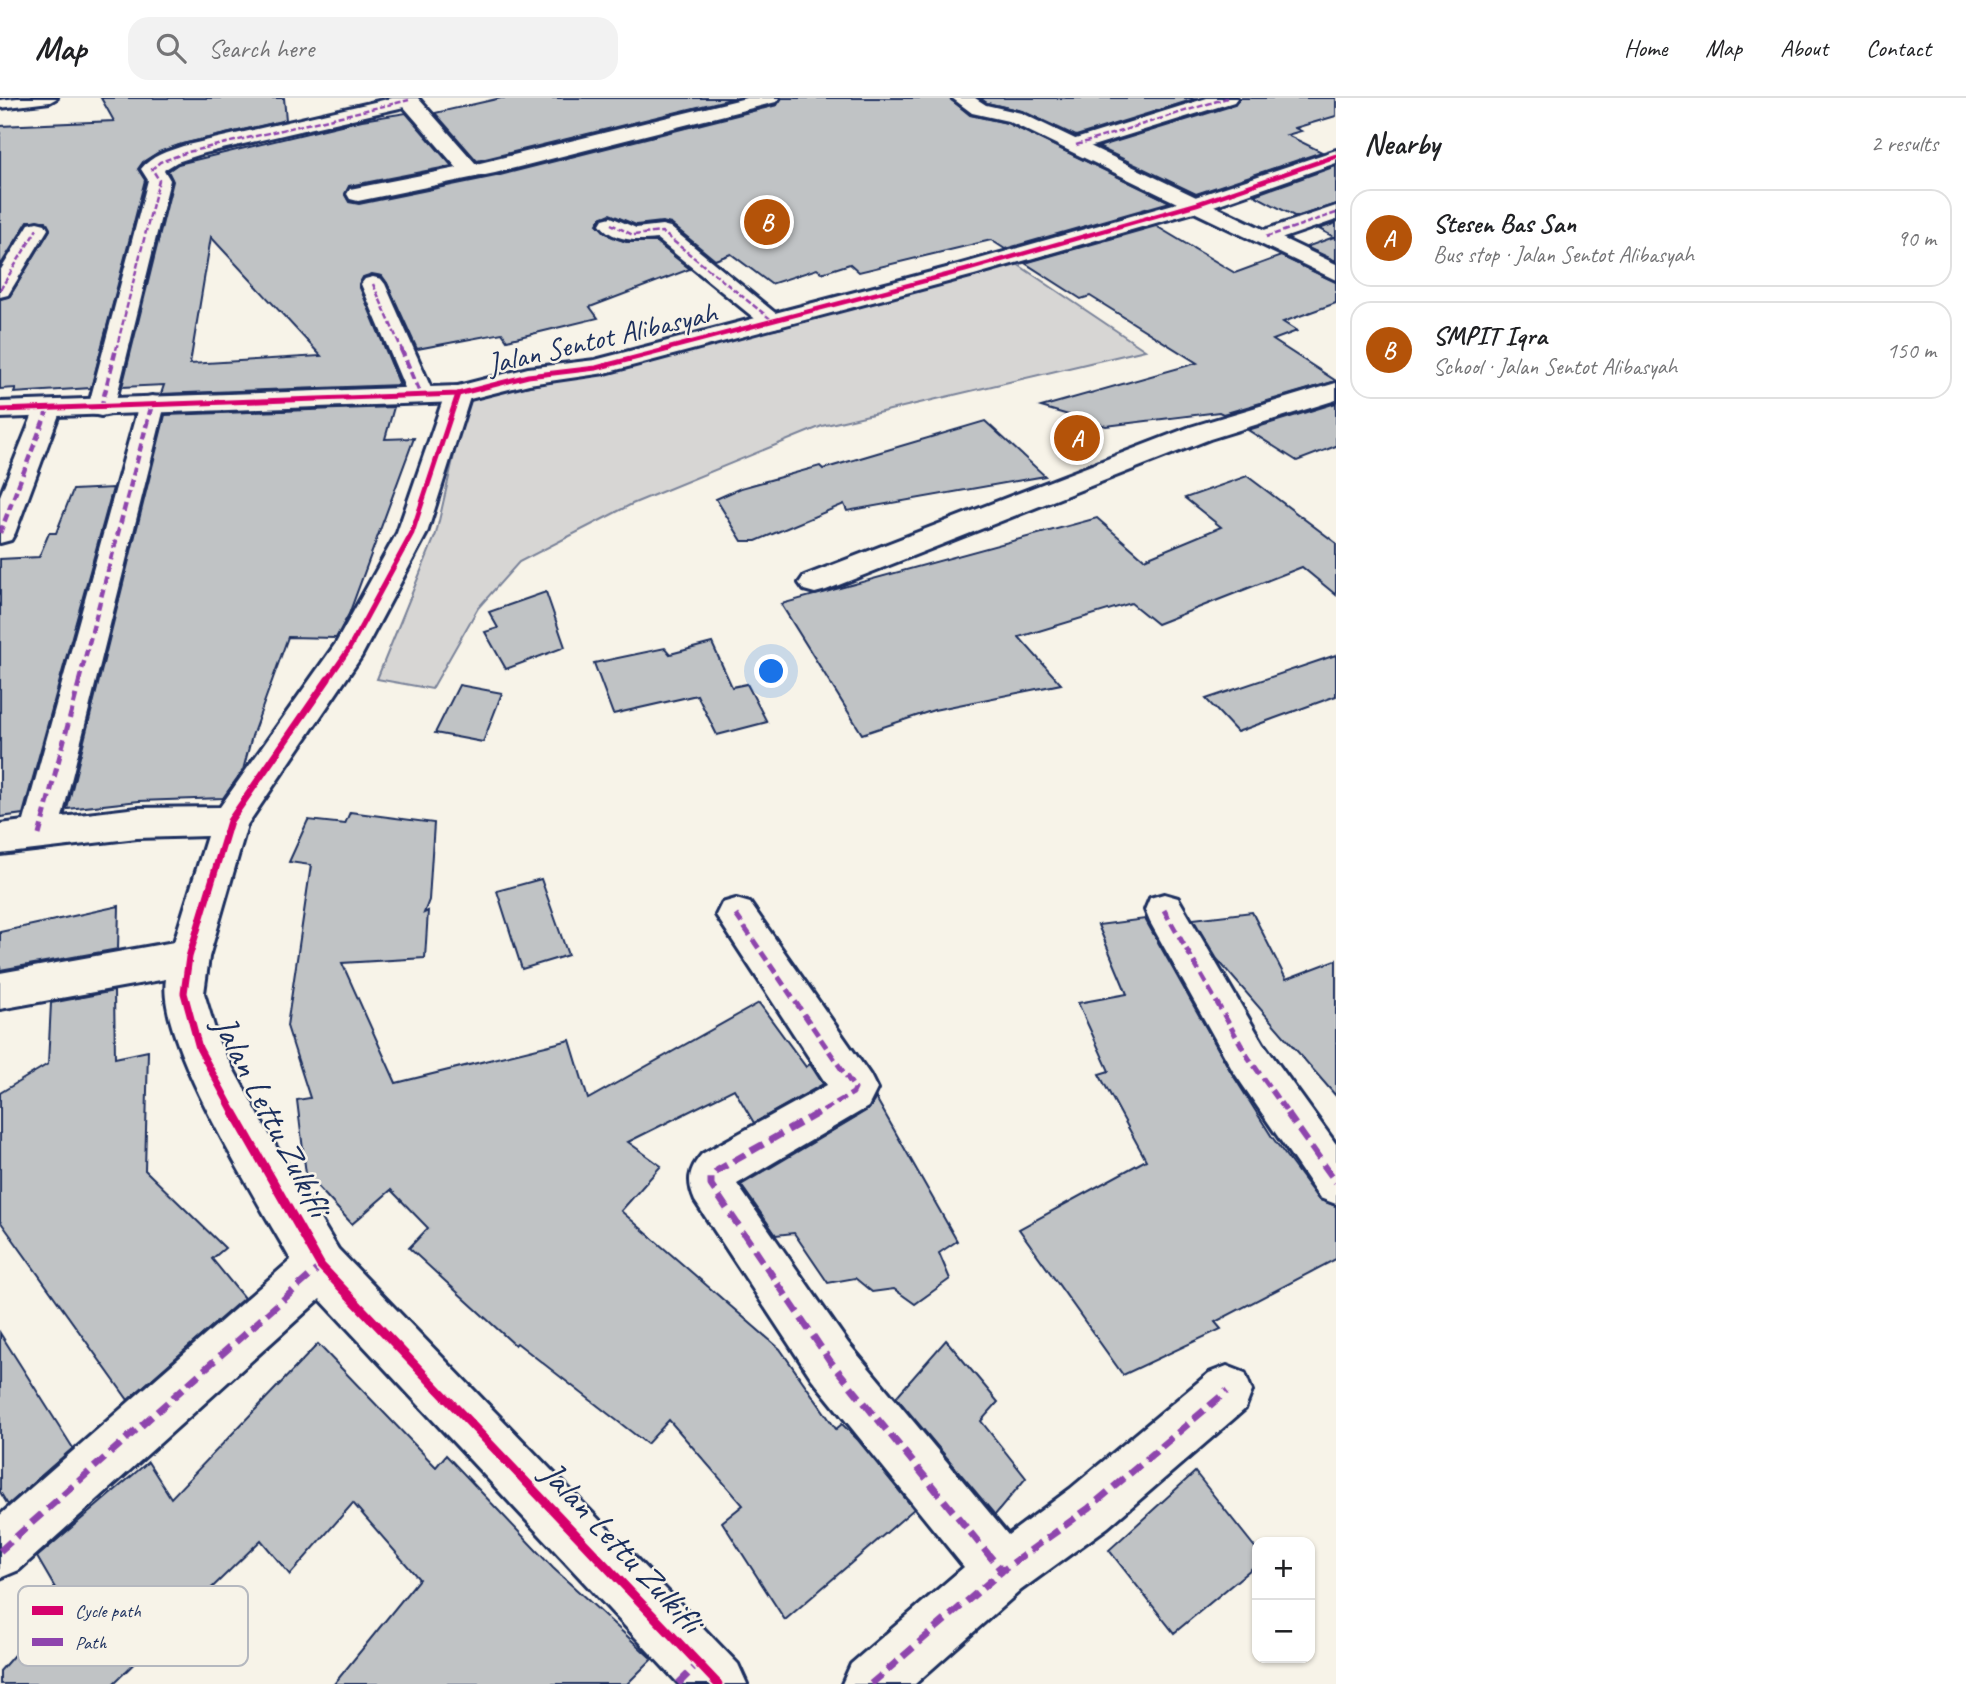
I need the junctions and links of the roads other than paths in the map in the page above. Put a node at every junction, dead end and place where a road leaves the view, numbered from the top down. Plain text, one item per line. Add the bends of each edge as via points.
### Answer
1 (50, 98) edge
2 (769, 98) edge
3 (962, 98) edge
4 (1227, 98) edge
5 (0, 104) edge
6 (1011, 107) edge
7 (1076, 145) junction
8 (1336, 156) edge
9 (471, 172) junction
10 (358, 194) dead end
11 (1197, 204) junction
12 (1336, 212) edge
13 (611, 224) dead end
14 (37, 229) dead end
15 (1266, 237) junction
16 (1336, 273) edge
17 (373, 285) dead end
18 (0, 290) edge
19 (774, 321) junction
20 (1336, 391) edge
21 (440, 395) junction
22 (152, 404) junction
23 (101, 408) junction
24 (48, 409) junction
25 (0, 410) edge
26 (0, 533) edge
27 (815, 583) dead end
28 (230, 821) junction
29 (39, 835) junction
30 (0, 839) edge
31 (1164, 910) dead end
32 (736, 915) dead end
33 (189, 957) junction
34 (0, 990) edge
35 (1336, 1182) edge
36 (321, 1266) junction
37 (1227, 1391) dead end
38 (0, 1551) edge
39 (1002, 1571) junction
40 (698, 1678) edge
41 (872, 1684) edge

1 - 5 lane
2 - 9 street
3 - 6 street via 979,109
4 - 7 street
6 - 7 street
7 - 11 street
8 - 11 street, Jalan Sentot Alibasyah
9 - 10 street
9 - 23 street via 409,100 160,162 152,169 159,180
11 - 15 street
11 - 19 street, Jalan Sentot Alibasyah
12 - 15 street
13 - 19 street via 633,235 662,232
14 - 18 street
15 - 16 street
17 - 21 street
19 - 21 street, Jalan Sentot Alibasyah via 596,368 528,376
20 - 27 street via 1200,433
21 - 22 street, Jalan Sentot Alibasyah
21 - 28 street, Jalan Lettu Zulkifli via 412,533 349,649
22 - 23 street, Jalan Sentot Alibasyah
22 - 29 street
23 - 24 street, Jalan Sentot Alibasyah
24 - 25 street, Jalan Sentot Alibasyah
24 - 26 street
28 - 29 street via 136,823
28 - 33 street, Jalan Lettu Zulkifli
29 - 30 street
31 - 35 street via 1248,1057
32 - 39 street via 855,1089 718,1170 711,1185 830,1361
33 - 34 street
33 - 36 street, Jalan Lettu Zulkifli via 184,993 199,1048
36 - 38 street
36 - 40 street, Jalan Lettu Zulkifli
37 - 39 street via 1096,1503
39 - 41 street

